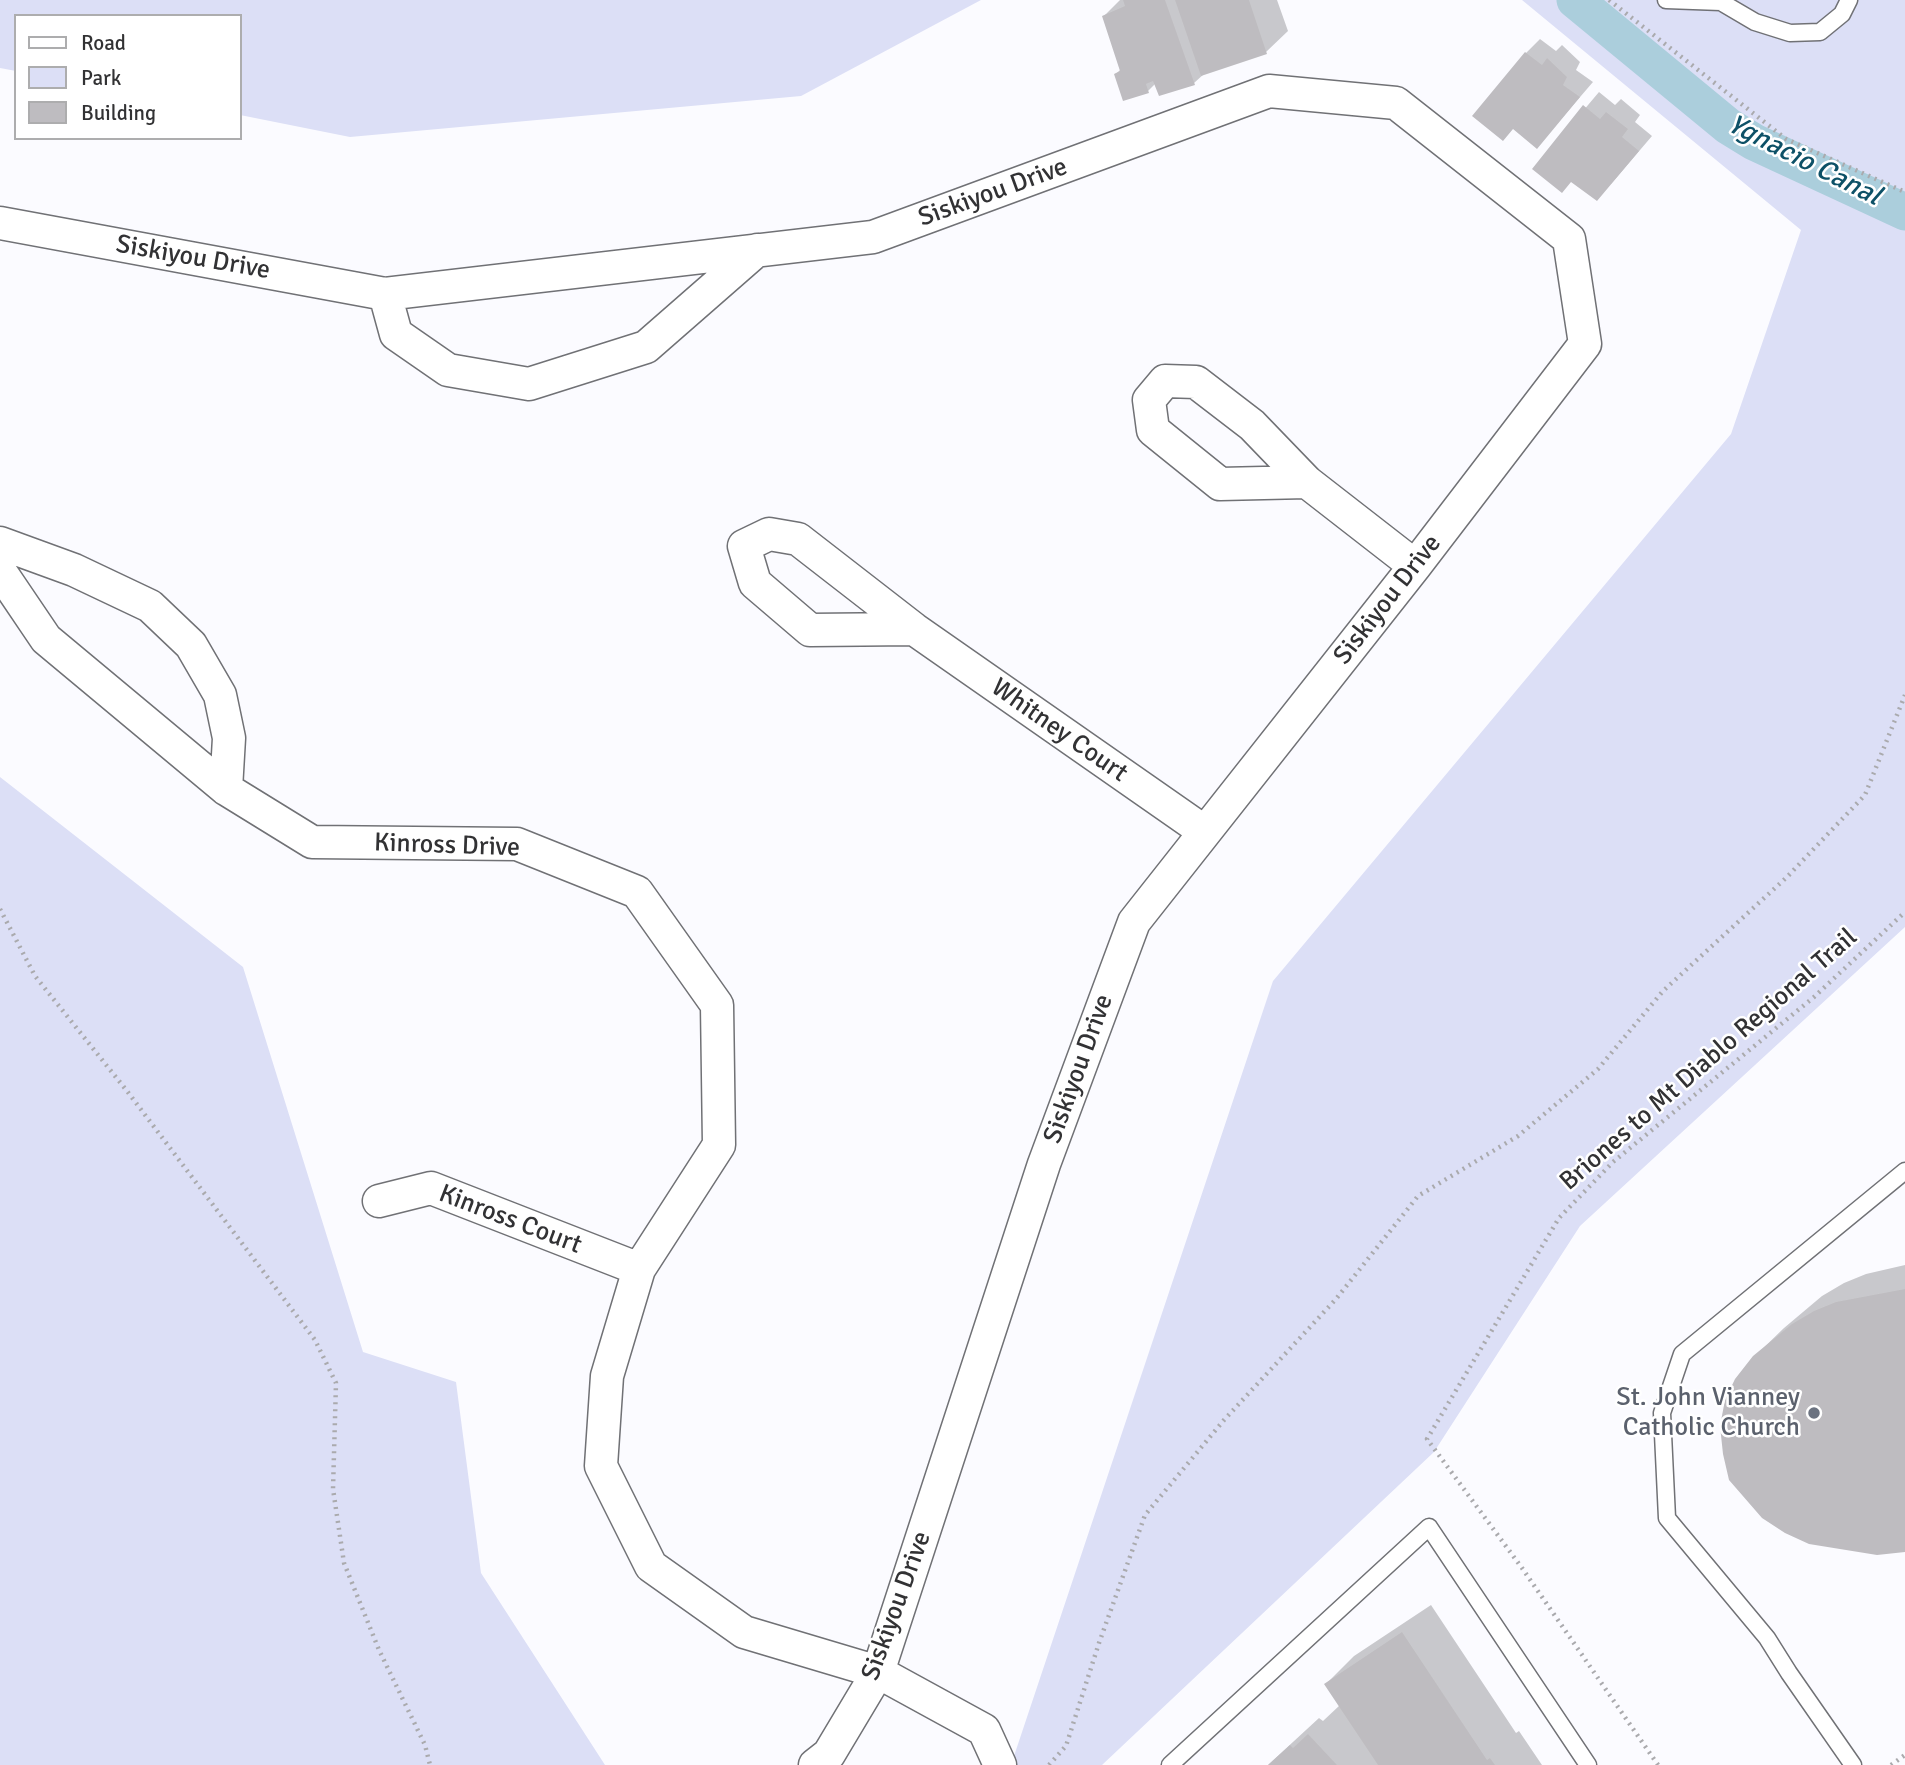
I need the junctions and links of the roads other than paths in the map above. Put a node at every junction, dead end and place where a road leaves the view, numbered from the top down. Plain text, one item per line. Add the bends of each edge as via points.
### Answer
1 (1666, 0) edge
2 (1849, 0) edge
3 (1721, 1) edge
4 (0, 223) edge
5 (757, 250) junction
6 (385, 294) junction
7 (1307, 482) junction
8 (0, 543) edge
9 (1415, 566) junction
10 (0, 571) edge
11 (914, 629) junction
12 (226, 789) junction
13 (1205, 832) junction
14 (1905, 1171) edge
15 (379, 1201) dead end
16 (639, 1269) junction
17 (878, 1672) junction
18 (815, 1765) edge
19 (1000, 1765) edge
20 (1170, 1765) edge
21 (1588, 1765) edge
22 (1853, 1765) edge

1 - 3 lane
2 - 3 lane via 1842,14 1819,33 1790,33 1755,22
4 - 6 street, Siskiyou Drive
5 - 6 street, Siskiyou Drive
5 - 6 street via 646,347 529,384 448,370 396,334
5 - 9 street, Siskiyou Drive via 873,237 1269,91 1396,103 1569,239 1585,344
7 - 7 street via 1252,425 1196,382 1165,381 1149,400 1153,430 1220,484
7 - 9 street
8 - 12 street via 74,569 150,606 191,645 220,695 229,738
9 - 13 street, Siskiyou Drive
10 - 12 street, Kinross Drive via 46,639
11 - 11 street, Whitney Court via 798,538 769,534 744,546 755,583 810,630
11 - 13 street, Whitney Court
12 - 16 street, Kinross Drive via 312,842 517,844 637,892 717,1005 719,1120 719,1145
13 - 17 street, Siskiyou Drive via 1134,922 1044,1164
14 - 22 lane via 1682,1354 1662,1413 1667,1518 1768,1638
15 - 16 street, Kinross Court via 431,1188
16 - 17 street, Kinross Drive via 607,1376 601,1466 651,1566 744,1632
17 - 18 street, Siskiyou Drive via 829,1754
17 - 19 street, Kinross Drive via 984,1730
20 - 21 lane via 1429,1527

